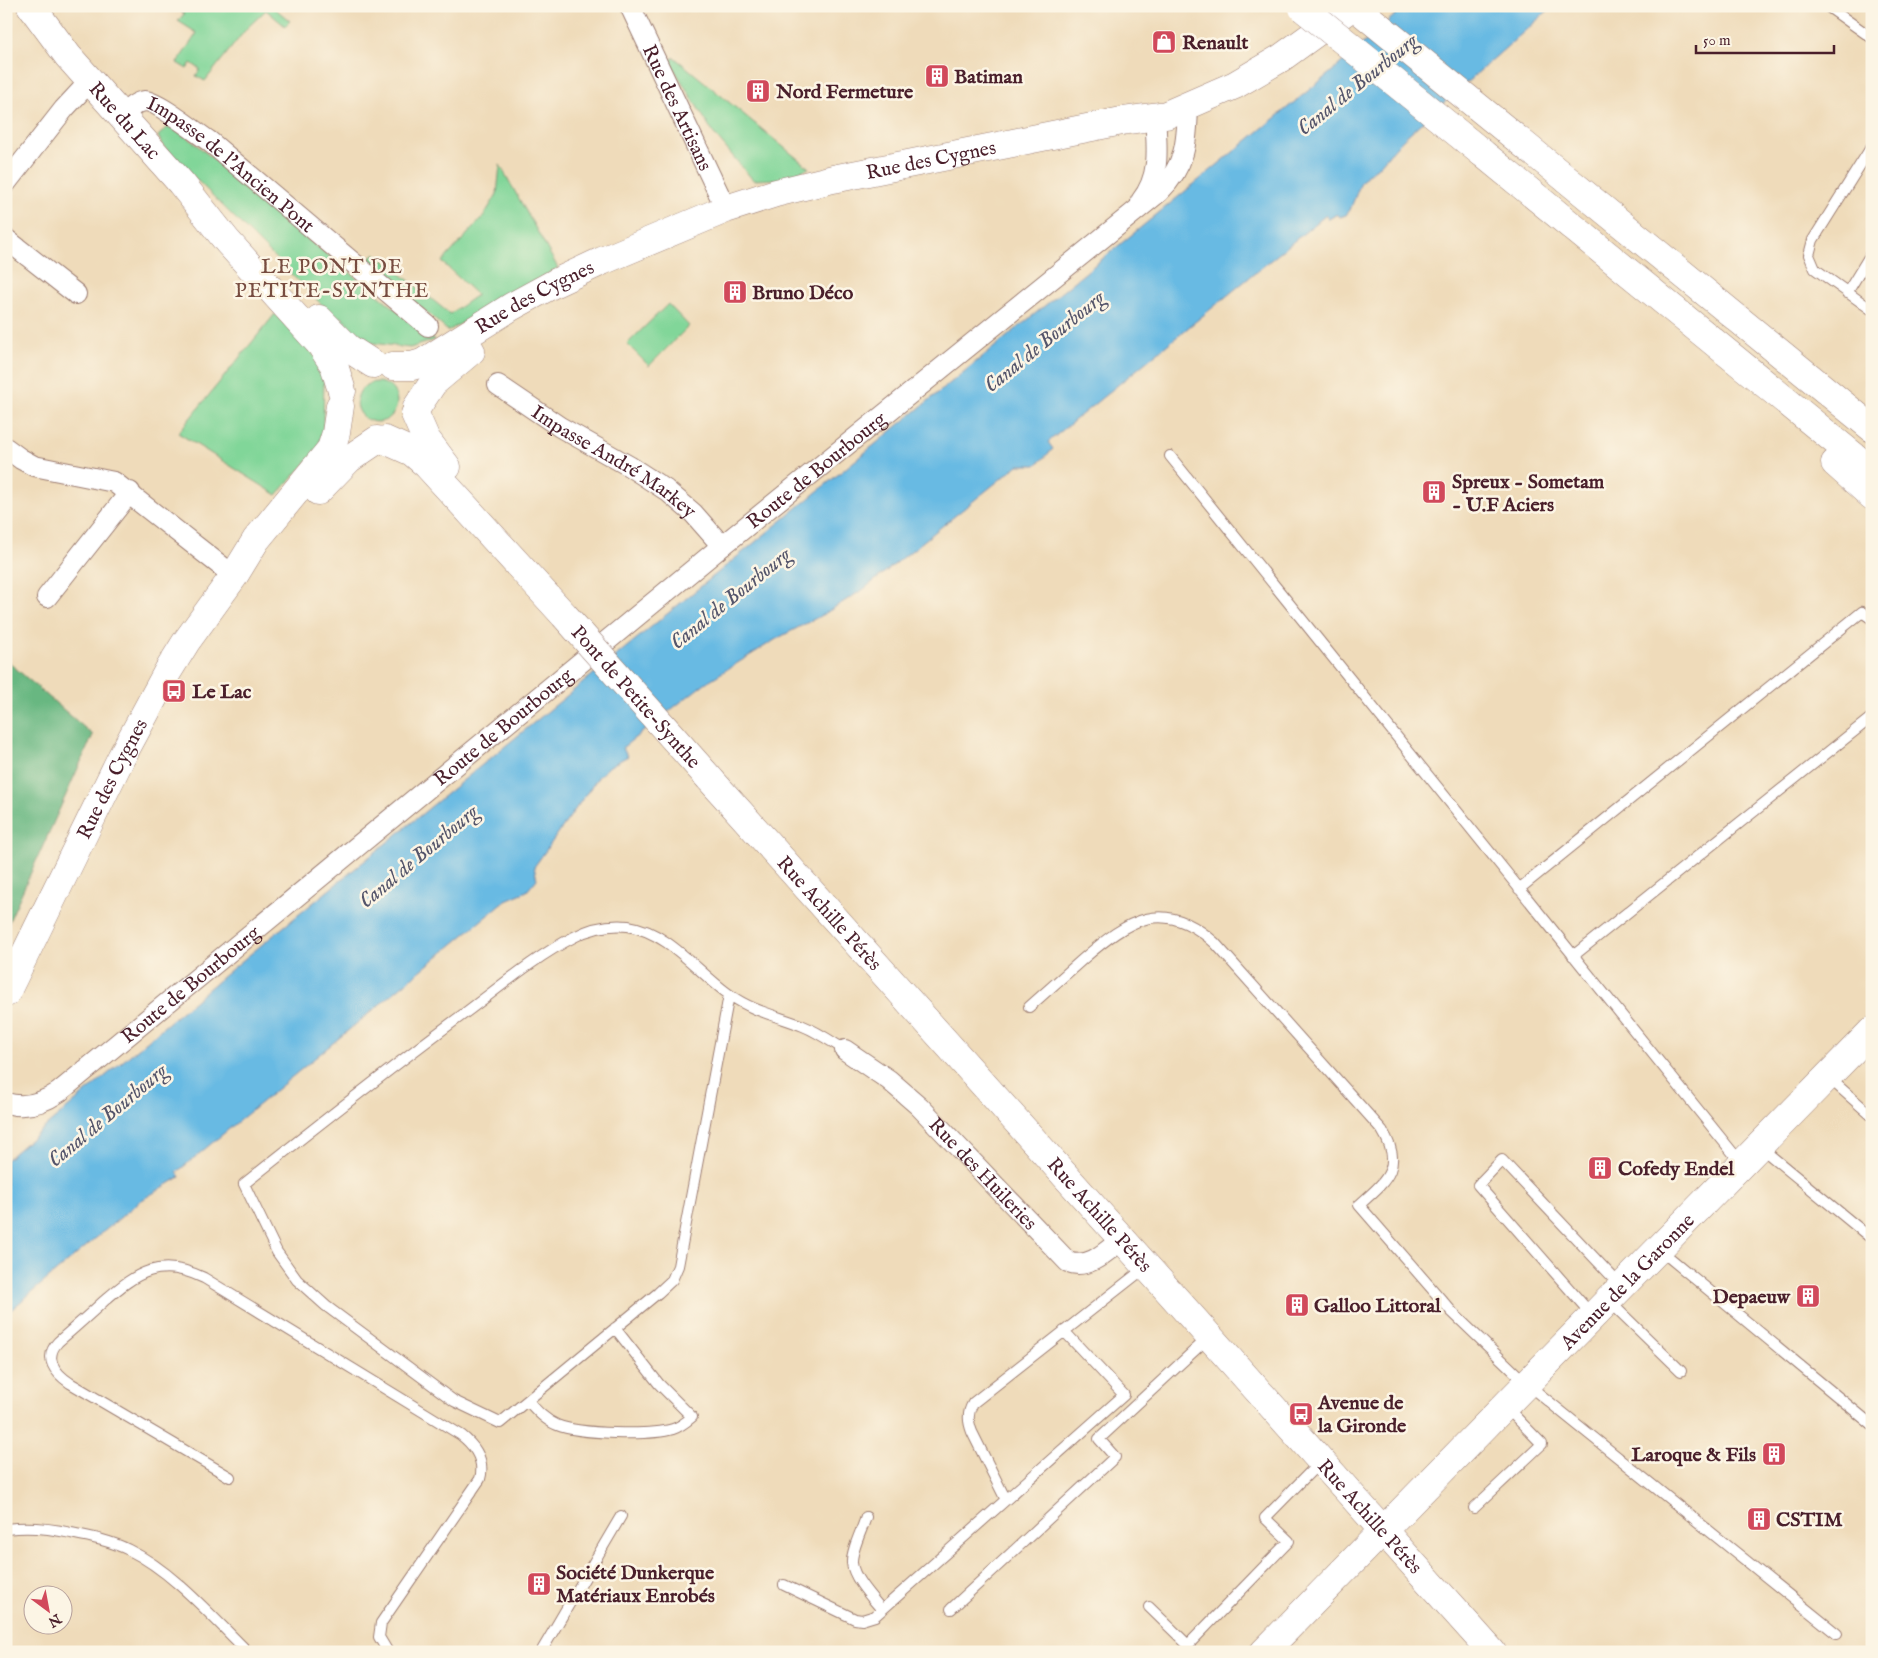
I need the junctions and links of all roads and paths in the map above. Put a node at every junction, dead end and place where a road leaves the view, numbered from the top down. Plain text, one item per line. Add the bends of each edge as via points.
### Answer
1 (16, 6) edge
2 (31, 6) edge
3 (630, 6) edge
4 (1354, 6) edge
5 (1827, 6) edge
6 (1302, 7) edge
7 (1872, 38) edge
8 (68, 56) junction
9 (90, 81) junction
10 (1188, 106) junction
11 (121, 116) junction
12 (1155, 117) junction
13 (1872, 146) edge
14 (6, 183) edge
15 (181, 183) junction
16 (726, 209) junction
17 (1132, 213) junction
18 (679, 228) junction
19 (6, 239) edge
20 (1872, 252) edge
21 (1847, 293) junction
22 (76, 294) dead end
23 (1872, 310) edge
24 (428, 326) dead end
25 (1712, 341) junction
26 (383, 365) junction
27 (1805, 374) junction
28 (498, 385) dead end
29 (341, 398) junction
30 (416, 411) junction
31 (1872, 419) edge
32 (1872, 428) edge
33 (381, 440) junction
34 (6, 448) edge
35 (1170, 456) dead end
36 (1872, 471) edge
37 (130, 492) junction
38 (1872, 496) edge
39 (722, 546) junction
40 (234, 576) junction
41 (47, 596) dead end
42 (564, 615) junction
43 (1872, 620) edge
44 (1872, 717) edge
45 (709, 778) joint
46 (1519, 889) junction
47 (1573, 956) junction
48 (6, 993) edge
49 (729, 995) junction
50 (1029, 1007) dead end
51 (1872, 1031) edge
52 (846, 1050) joint
53 (1827, 1076) junction
54 (6, 1104) edge
55 (1872, 1116) edge
56 (1750, 1155) junction
57 (1122, 1239) junction
58 (1872, 1239) edge
59 (1658, 1249) junction
60 (1147, 1267) junction
61 (1608, 1301) junction
62 (615, 1328) junction
63 (1064, 1331) junction
64 (1210, 1337) junction
65 (1681, 1370) dead end
66 (1527, 1384) junction
67 (528, 1401) junction
68 (1506, 1406) junction
69 (1872, 1425) edge
70 (1321, 1461) junction
71 (230, 1477) dead end
72 (1006, 1500) junction
73 (1474, 1508) dead end
74 (621, 1516) dead end
75 (866, 1517) dead end
76 (6, 1528) edge
77 (1383, 1531) junction
78 (784, 1585) dead end
79 (1149, 1607) dead end
80 (950, 1608) dead end
81 (882, 1610) junction
82 (1837, 1634) dead end
83 (248, 1652) edge
84 (388, 1652) edge
85 (541, 1652) edge
86 (1264, 1652) edge
87 (1492, 1652) edge

1 - 8 main road, Rue du Lac
2 - 8 main road, Rue du Lac
3 - 16 street, Rue des Artisans
4 - 10 main road, Rue des Cygnes via 1265,68
4 - 27 main road
5 - 7 lane
6 - 25 main road, bridge
8 - 9 main road, Rue du Lac
9 - 11 main road, Rue du Lac
9 - 14 street
10 - 12 main road, Rue des Cygnes
10 - 17 street, Route de Bourbourg via 1187,141 1178,168 1159,192
11 - 15 main road, Rue du Lac
11 - 24 street, Impasse de l'Ancien Pont via 134,105 146,101 180,120
12 - 16 main road, Rue des Cygnes via 833,179
12 - 17 street, Route de Bourbourg via 1157,155 1153,180
13 - 21 lane via 1810,247 1809,255 1815,269
15 - 26 main road, Rue du Lac via 223,221 342,343 360,356
15 - 29 main road, Rue du Lac via 227,241 321,345 334,365
16 - 18 main road, Rue des Cygnes
17 - 39 street, Route de Bourbourg
18 - 26 main road, Rue des Cygnes via 541,291 422,363
18 - 30 main road, Rue des Cygnes via 594,273 498,332 440,377 428,389
19 - 22 street
20 - 21 lane
21 - 23 lane
25 - 36 main road
25 - 38 main road via 1808,439
26 - 29 main road via 362,367 352,373
26 - 30 main road via 403,372 411,381 417,395
27 - 31 main road
27 - 32 main road
28 - 39 street, Impasse André Markey via 560,427 666,490 693,513
29 - 33 main road via 344,420 351,429 363,437
29 - 40 main road, Rue des Cygnes via 330,449 251,547
30 - 33 main road via 404,431
30 - 42 main road via 431,448 491,517
33 - 40 main road, Rue des Cygnes via 359,451 344,464
33 - 42 main road via 406,449 422,460
34 - 37 street via 34,466 108,480
35 - 46 lane
37 - 40 street
37 - 41 street
39 - 54 street, Route de Bourbourg via 59,1092 33,1105
40 - 48 main road, Rue des Cygnes via 186,642 140,720
42 - 45 main road, Pont de Petite-Synthe, bridge
43 - 46 lane via 1862,612
44 - 47 lane
45 - 57 main road, Rue Achille Pérès
46 - 47 lane
47 - 56 lane
49 - 52 lane via 755,1009 816,1032
49 - 62 lane via 678,1266 666,1286
49 - 67 lane via 688,958 650,933 618,925 586,931 514,976 244,1184 283,1262 297,1280 326,1306 454,1401 478,1413 500,1423
50 - 66 lane via 1106,940 1136,922 1157,917 1176,918 1199,929 1386,1136 1392,1152 1392,1170 1359,1205 1452,1312
51 - 53 main road, Avenue de la Garonne
52 - 57 street, Rue des Huileries via 919,1106 1068,1262 1087,1263
53 - 55 lane
53 - 56 main road, Avenue de la Garonne
56 - 58 lane
56 - 59 main road, Avenue de la Garonne
57 - 60 main road, Rue Achille Pérès
59 - 61 main road, Avenue de la Garonne
59 - 69 lane
60 - 63 lane
60 - 64 main road, Rue Achille Pérès
61 - 61 lane via 1502,1160 1478,1185
61 - 65 lane
61 - 66 main road, Avenue de la Garonne
62 - 67 lane
62 - 67 lane via 659,1384 692,1417 680,1426 663,1431 590,1432 549,1421
63 - 72 lane via 973,1403 970,1410 972,1432
63 - 72 lane via 1124,1395
64 - 70 main road, Rue Achille Pérès
64 - 80 lane via 1099,1439 1116,1456
66 - 68 main road, Avenue de la Garonne
66 - 82 lane
68 - 73 lane via 1542,1444
68 - 77 main road, Avenue de la Garonne
70 - 77 main road, Rue Achille Pérès
70 - 79 lane via 1265,1518 1289,1541 1188,1644
71 - 84 lane via 70,1383 54,1368 51,1356 54,1346 138,1275 169,1268 204,1278 473,1445 482,1464 480,1479 381,1623 379,1637
72 - 81 lane
74 - 85 lane
75 - 81 lane via 852,1564 856,1576
76 - 83 lane via 53,1529 100,1539 129,1550 178,1584
77 - 86 main road
77 - 87 main road, Rue Achille Pérès
78 - 81 lane via 855,1619 868,1619

